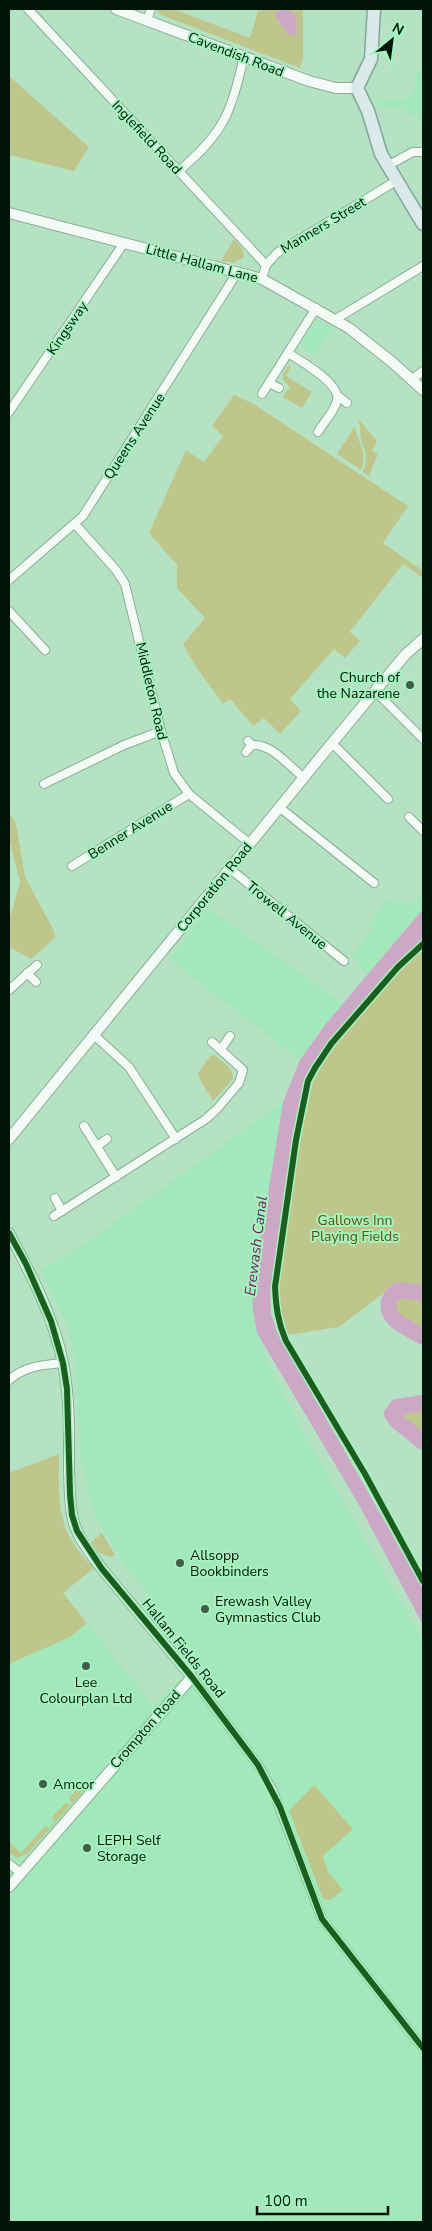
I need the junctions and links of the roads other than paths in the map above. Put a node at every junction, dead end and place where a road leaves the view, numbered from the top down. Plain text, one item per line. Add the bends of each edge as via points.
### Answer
1 (28, 9) edge
2 (116, 9) edge
3 (151, 9) edge
4 (374, 9) edge
5 (147, 20) junction
6 (244, 57) junction
7 (357, 88) junction
8 (423, 152) edge
9 (388, 166) junction
10 (179, 171) junction
11 (396, 181) junction
12 (9, 213) edge
13 (423, 224) edge
14 (124, 243) junction
15 (266, 265) junction
16 (423, 266) edge
17 (237, 273) junction
18 (262, 279) junction
19 (316, 308) junction
20 (336, 319) junction
21 (288, 353) junction
22 (423, 371) edge
23 (412, 379) junction
24 (270, 383) junction
25 (279, 388) dead end
26 (423, 390) edge
27 (262, 394) dead end
28 (338, 396) junction
29 (347, 402) dead end
30 (9, 412) edge
31 (318, 432) dead end
32 (75, 524) junction
33 (9, 580) edge
34 (9, 611) edge
35 (423, 639) edge
36 (45, 650) dead end
37 (375, 691) junction
38 (161, 731) junction
39 (423, 739) edge
40 (332, 743) junction
41 (246, 752) dead end
42 (303, 777) junction
43 (44, 784) dead end
44 (189, 794) junction
45 (388, 800) dead end
46 (279, 807) junction
47 (409, 817) dead end
48 (422, 828) edge
49 (250, 843) junction
50 (72, 866) dead end
51 (229, 868) junction
52 (368, 882) dead end
53 (344, 961) dead end
54 (37, 965) dead end
55 (27, 973) junction
56 (36, 982) dead end
57 (9, 990) edge
58 (93, 1034) junction
59 (230, 1036) dead end
60 (212, 1042) dead end
61 (220, 1049) junction
62 (84, 1126) dead end
63 (9, 1139) edge
64 (107, 1139) dead end
65 (176, 1139) junction
66 (98, 1146) junction
67 (116, 1177) junction
68 (54, 1198) dead end
69 (62, 1211) junction
70 (54, 1216) dead end
71 (9, 1233) edge
72 (63, 1363) junction
73 (9, 1380) edge
74 (192, 1677) junction
75 (9, 1864) edge
76 (21, 1873) junction
77 (9, 1887) edge
78 (423, 2048) edge

1 - 10 street, Inglefield Road
2 - 5 street, Cavendish Road
3 - 5 street
4 - 7 main road via 371,59
5 - 6 street, Cavendish Road
6 - 7 street, Cavendish Road via 328,87
6 - 10 street via 232,104 222,126
7 - 9 main road
8 - 9 street via 413,152
9 - 11 main road
10 - 15 street, Inglefield Road
11 - 13 main road
11 - 15 street, Manners Street via 281,250
12 - 14 street, Little Hallam Lane
14 - 17 street, Little Hallam Lane
14 - 30 street, Kingsway
15 - 18 street
16 - 20 street
17 - 18 street, Little Hallam Lane
17 - 32 street, Queens Avenue via 91,504
18 - 19 street, Little Hallam Lane
19 - 20 street, Little Hallam Lane
19 - 21 street
20 - 23 street, Little Hallam Lane
21 - 24 street
21 - 28 street via 329,382
22 - 23 street
23 - 26 street, Little Hallam Lane
24 - 25 street
24 - 27 street
28 - 29 street
28 - 31 street
32 - 33 street, Queens Avenue
32 - 38 street, Middleton Road via 125,584
34 - 36 street
35 - 37 street, Corporation Road
37 - 39 street
37 - 40 street, Corporation Road
38 - 43 street via 124,744
38 - 44 street, Middleton Road via 170,764
40 - 42 street, Corporation Road
40 - 45 street
41 - 42 street via 250,743 260,745
42 - 46 street, Corporation Road
44 - 49 street, Middleton Road
44 - 50 street, Benner Avenue
46 - 49 street, Corporation Road
46 - 52 street
47 - 48 street
49 - 51 street, Corporation Road
51 - 53 street, Trowell Avenue
51 - 58 street, Corporation Road
54 - 55 street
55 - 56 street
55 - 57 street
58 - 63 street, Corporation Road
58 - 65 street via 129,1067
59 - 61 street
60 - 61 street
61 - 65 street via 241,1066 241,1079 217,1110
62 - 66 street
64 - 66 street
65 - 67 street
66 - 67 street
67 - 69 street
68 - 69 street
69 - 70 street
71 - 72 street, Hallam Fields Road via 44,1306
72 - 73 street via 31,1367
72 - 74 street, Hallam Fields Road via 67,1389 70,1494 77,1531 102,1569
74 - 76 street, Crompton Road
74 - 78 street, Hallam Fields Road via 258,1765 273,1791 322,1919
75 - 76 street
76 - 77 street, Crompton Road

